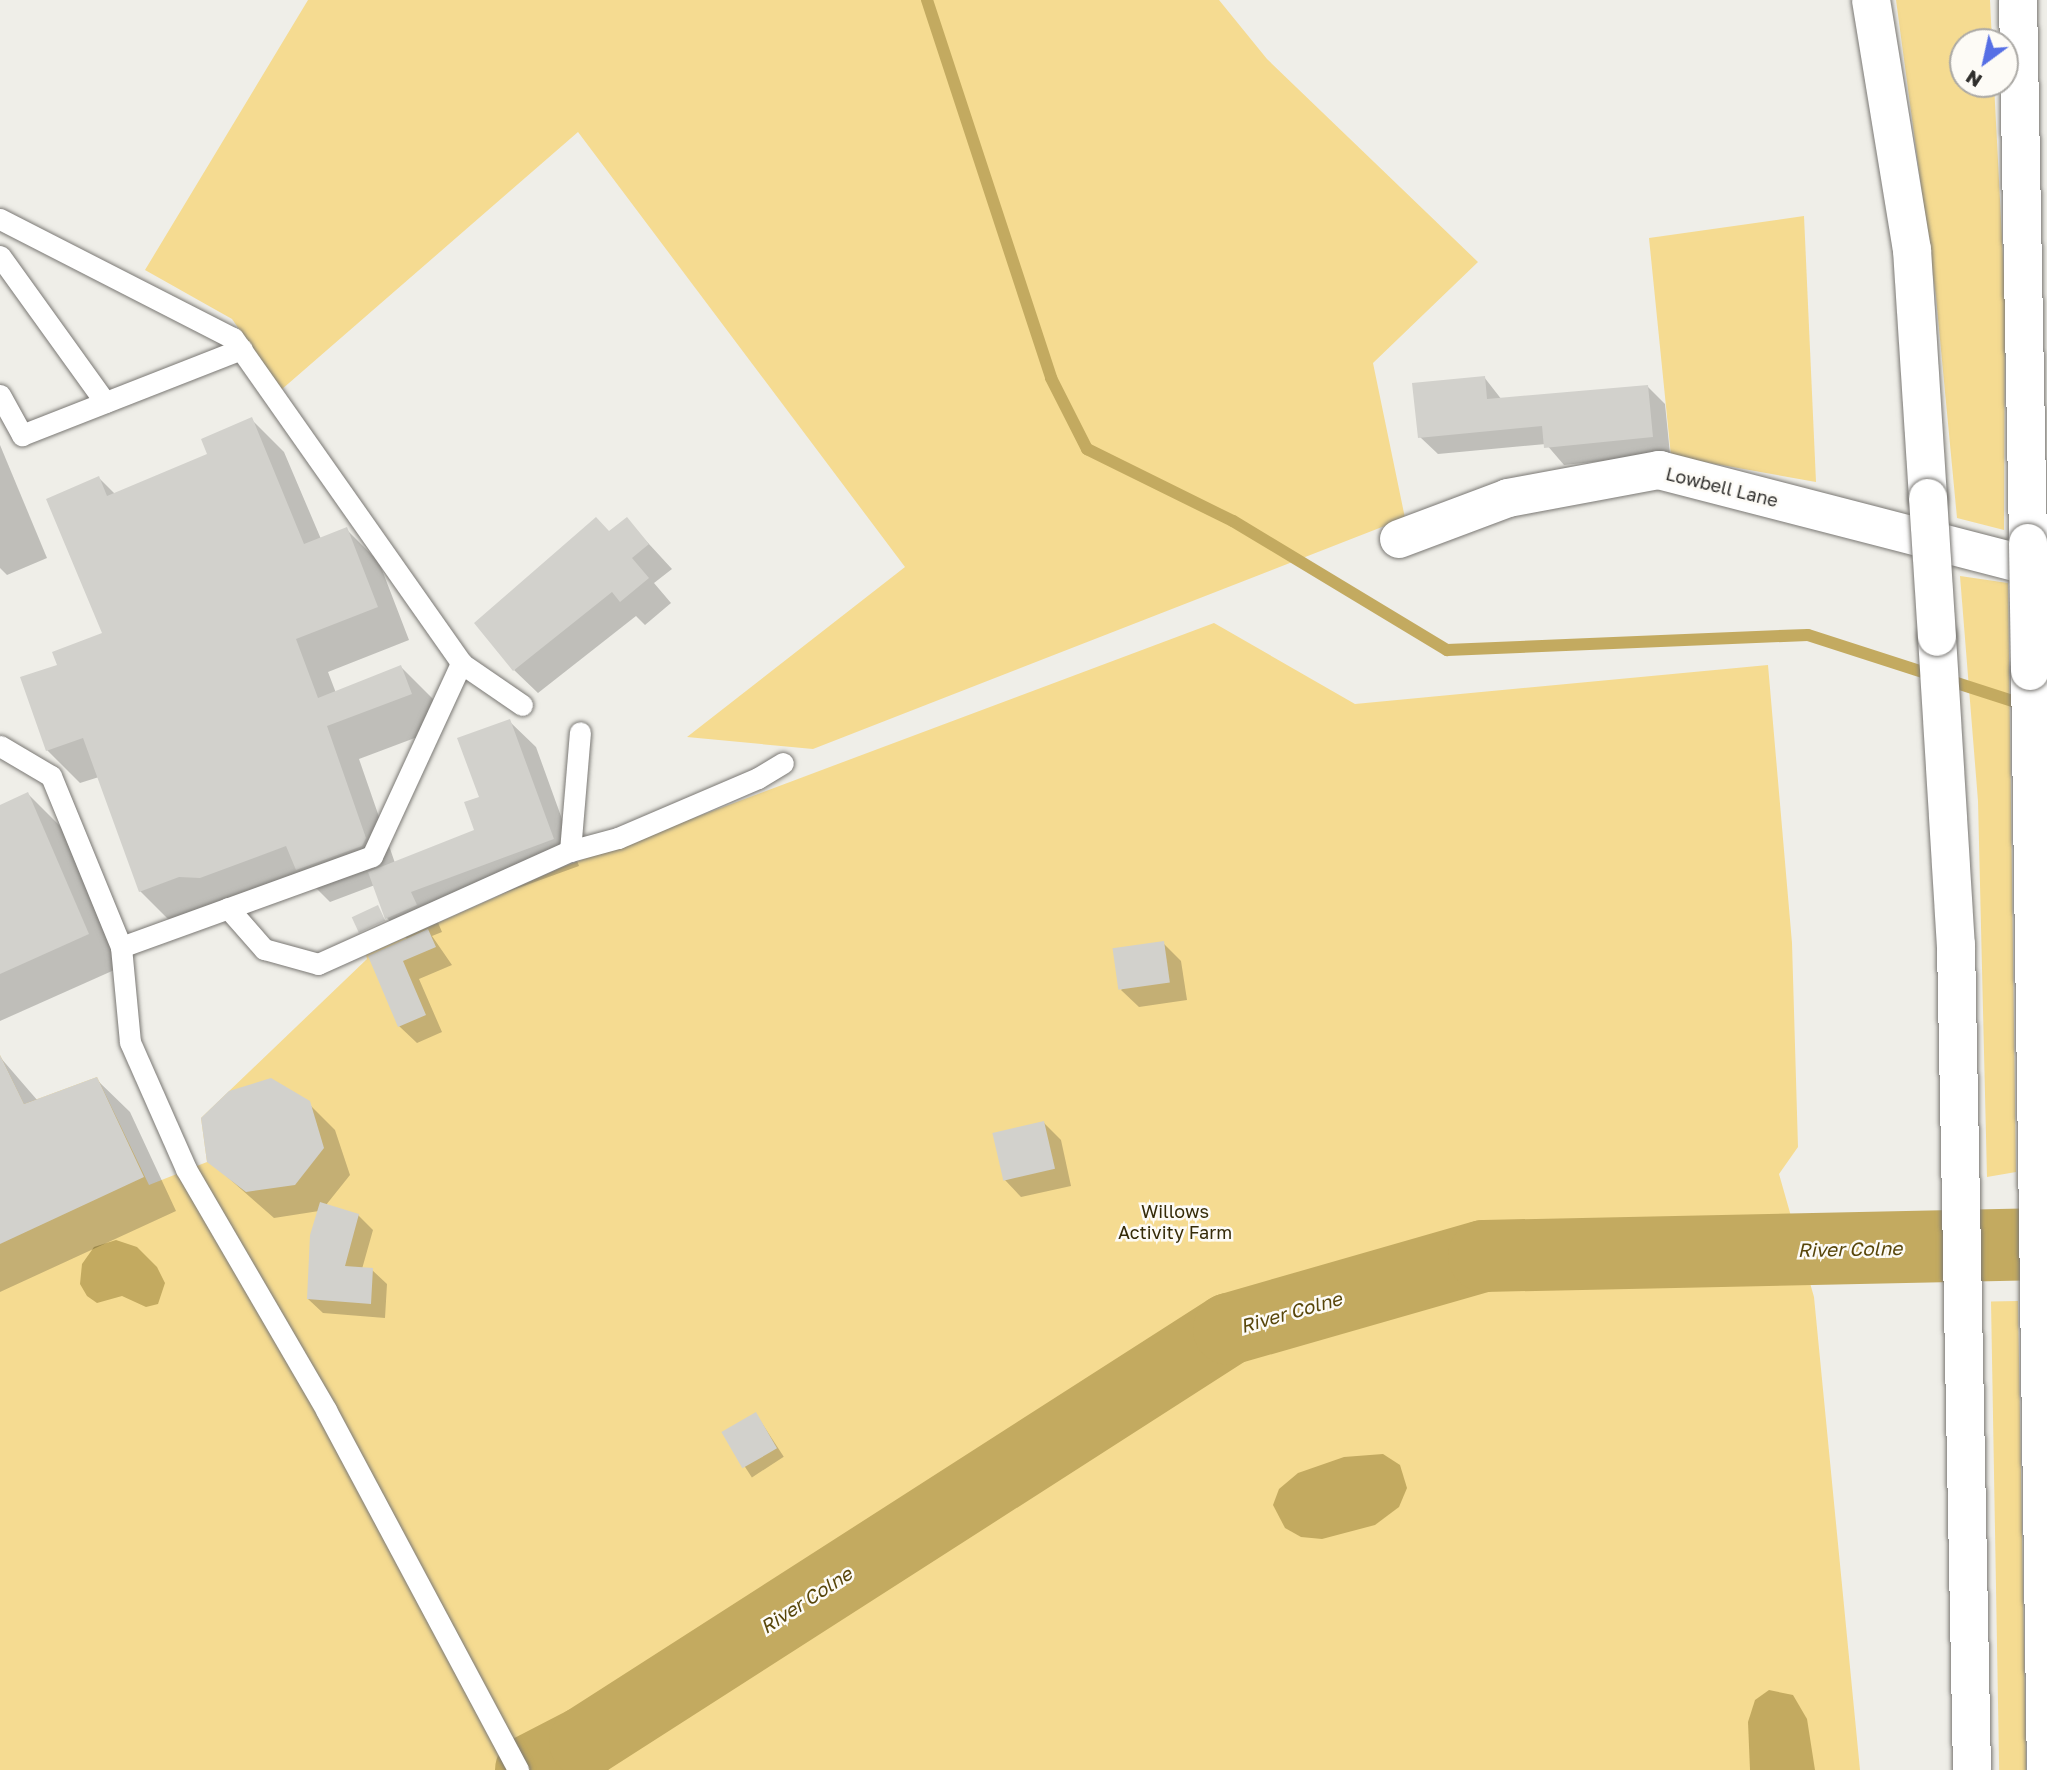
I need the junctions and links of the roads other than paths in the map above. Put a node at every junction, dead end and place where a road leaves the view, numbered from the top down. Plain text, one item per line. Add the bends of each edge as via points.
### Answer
1 (1871, 0) edge
2 (2018, 0) edge
3 (0, 219) edge
4 (0, 259) edge
5 (242, 349) junction
6 (0, 395) edge
7 (106, 402) junction
8 (1399, 539) dead end
9 (2038, 556) edge
10 (461, 663) junction
11 (522, 705) dead end
12 (580, 732) dead end
13 (0, 747) edge
14 (783, 763) dead end
15 (570, 851) junction
16 (228, 908) junction
17 (121, 947) junction
18 (518, 1770) edge
19 (1972, 1770) edge
20 (2046, 1770) edge

1 - 19 main road, bridge via 1912,250 1956,945
2 - 9 main road
3 - 5 lane via 233,338
4 - 7 lane
5 - 7 lane
5 - 10 lane
6 - 7 lane via 22,435
8 - 9 main road, Lowbell Lane via 1508,498 1659,470
9 - 20 main road, bridge via 2030,671
10 - 11 lane
10 - 16 lane via 372,856
12 - 15 lane
13 - 17 lane via 51,776
14 - 15 lane via 618,838
15 - 16 lane via 318,964 264,949
16 - 17 lane
17 - 18 lane via 130,1042 186,1168 326,1410

